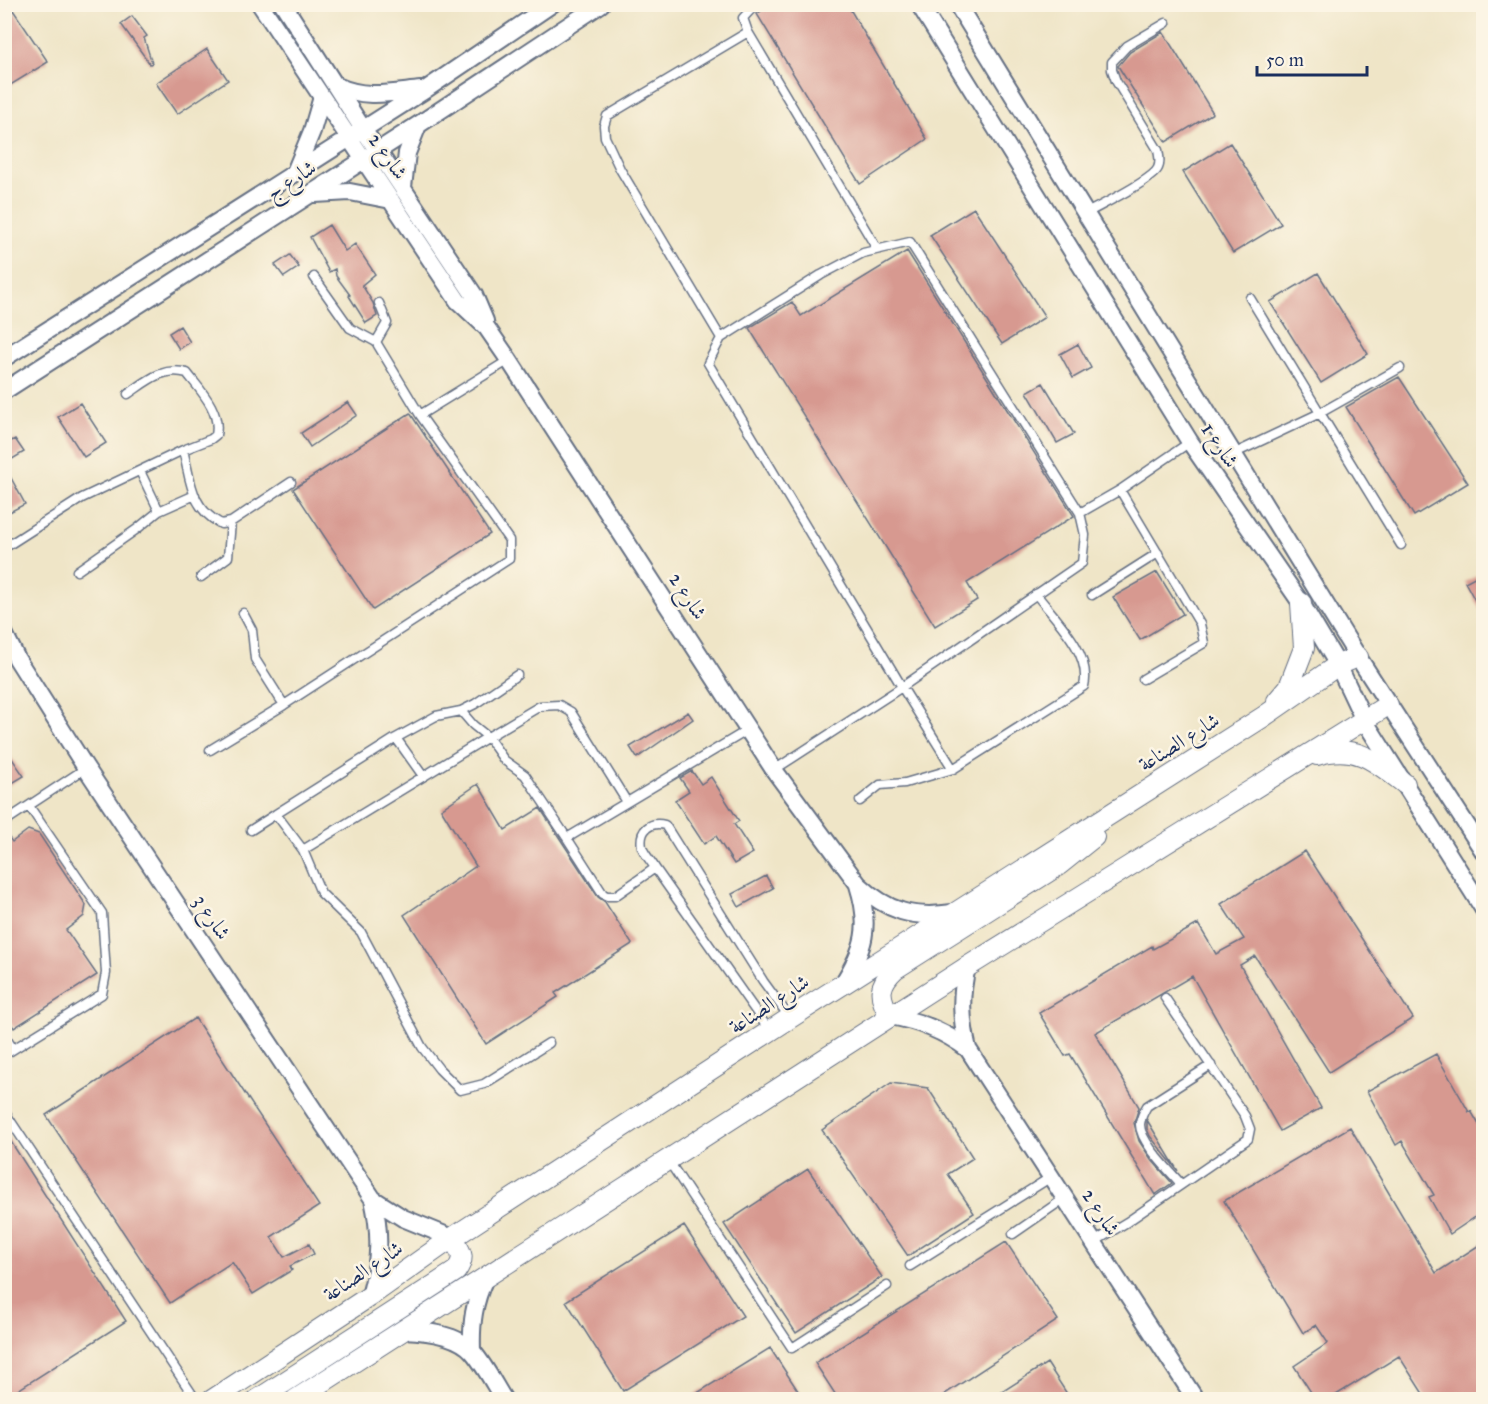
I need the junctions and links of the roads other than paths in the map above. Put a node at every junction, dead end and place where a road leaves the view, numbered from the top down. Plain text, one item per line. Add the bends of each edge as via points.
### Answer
1 (260, 4) edge
2 (283, 4) edge
3 (552, 4) edge
4 (601, 4) edge
5 (756, 4) edge
6 (919, 4) edge
7 (957, 4) edge
8 (1166, 23) dead end
9 (748, 32) junction
10 (336, 86) junction
11 (425, 90) junction
12 (322, 97) junction
13 (418, 125) junction
14 (363, 129) junction
15 (348, 138) junction
16 (379, 151) junction
17 (364, 160) junction
18 (295, 172) junction
19 (403, 187) junction
20 (310, 195) junction
21 (391, 200) junction
22 (1085, 214) junction
23 (877, 249) junction
24 (314, 277) dead end
25 (1250, 298) dead end
26 (379, 303) dead end
27 (487, 328) junction
28 (720, 338) junction
29 (376, 342) junction
30 (4, 358) edge
31 (509, 360) junction
32 (1400, 368) dead end
33 (4, 391) edge
34 (128, 394) dead end
35 (1320, 413) junction
36 (420, 415) junction
37 (1190, 442) junction
38 (183, 450) junction
39 (1233, 454) junction
40 (140, 471) junction
41 (291, 482) dead end
42 (1120, 490) junction
43 (195, 495) junction
44 (159, 511) junction
45 (1080, 513) junction
46 (231, 522) junction
47 (1401, 545) dead end
48 (4, 548) edge
49 (1158, 554) junction
50 (77, 571) dead end
51 (201, 577) dead end
52 (1036, 594) junction
53 (1092, 596) dead end
54 (1301, 603) junction
55 (243, 613) dead end
56 (4, 633) edge
57 (11, 654) edge
58 (1358, 657) junction
59 (1338, 665) junction
60 (517, 675) dead end
61 (1143, 679) dead end
62 (902, 687) junction
63 (284, 705) junction
64 (1388, 705) junction
65 (461, 711) junction
66 (1263, 717) junction
67 (1364, 720) junction
68 (748, 730) junction
69 (488, 736) junction
70 (396, 738) junction
71 (210, 750) dead end
72 (1303, 759) junction
73 (86, 768) junction
74 (953, 769) junction
75 (774, 770) junction
76 (423, 776) junction
77 (1405, 784) junction
78 (860, 801) dead end
79 (627, 802) junction
80 (29, 806) junction
81 (1122, 806) junction
82 (276, 814) junction
83 (4, 822) edge
84 (251, 830) dead end
85 (567, 838) junction
86 (303, 850) junction
87 (1484, 852) edge
88 (655, 868) junction
89 (858, 884) junction
90 (1484, 910) edge
91 (954, 913) junction
92 (967, 967) junction
93 (842, 985) junction
94 (1165, 998) dead end
95 (890, 1016) junction
96 (790, 1018) junction
97 (770, 1032) junction
98 (4, 1035) edge
99 (549, 1043) dead end
100 (13, 1049) junction
101 (968, 1049) junction
102 (4, 1054) edge
103 (1211, 1065) junction
104 (4, 1111) edge
105 (668, 1160) junction
106 (1051, 1177) junction
107 (1181, 1184) junction
108 (1065, 1198) junction
109 (373, 1199) junction
110 (1013, 1234) dead end
111 (452, 1238) junction
112 (1094, 1242) junction
113 (910, 1266) dead end
114 (485, 1278) junction
115 (887, 1286) dead end
116 (370, 1296) junction
117 (404, 1330) junction
118 (472, 1350) junction
119 (196, 1400) edge
120 (212, 1400) edge
121 (257, 1400) edge
122 (295, 1400) edge
123 (504, 1400) edge
124 (1196, 1400) edge

1 - 12 street, شارع 2
2 - 10 street, شارع 2
3 - 11 street, شارع ج
4 - 13 street, شارع ج
5 - 9 lane via 743,18
6 - 37 street, شارع 1
7 - 22 street, شارع 1
8 - 22 lane via 1127,46 1112,62 1116,81 1158,150 1158,170
9 - 23 lane
9 - 28 lane via 607,116 604,126 620,169
10 - 11 street via 369,95
10 - 14 street, شارع 2
11 - 14 street, شارع ج
12 - 15 street, شارع 2
12 - 18 street
13 - 16 street, شارع ج
13 - 19 street via 407,153
14 - 15 street, شارع ج
14 - 16 street, شارع 2
15 - 17 street, شارع 2
15 - 18 street, شارع ج
16 - 17 street, شارع ج
16 - 19 street, شارع 2
17 - 20 street, شارع ج
17 - 21 street, شارع 2
18 - 30 street, شارع ج
19 - 27 street, شارع 2 via 474,295
20 - 21 street via 350,192
20 - 33 street, شارع ج
21 - 27 street, شارع 2 via 458,301
22 - 39 street, شارع 1
23 - 28 lane via 821,275
23 - 45 lane via 910,242
24 - 29 lane via 350,328
25 - 35 lane
26 - 29 lane via 387,323
27 - 31 street, شارع 2
28 - 62 lane via 708,363
29 - 36 lane
31 - 36 lane
31 - 68 street, شارع 2
32 - 35 lane
34 - 38 lane via 160,373 187,373 213,409 217,429 211,439
35 - 39 lane
35 - 47 lane
36 - 63 lane via 509,540 509,559
37 - 42 lane
37 - 54 street, شارع 1
38 - 40 lane
38 - 43 lane
39 - 58 street, شارع 1
40 - 44 lane
40 - 48 lane via 82,498
41 - 46 lane
42 - 45 lane
42 - 49 lane
43 - 44 lane
43 - 46 lane via 208,517 221,524
44 - 50 lane
45 - 52 lane via 1084,535 1082,562
46 - 51 lane via 228,557
49 - 53 lane
49 - 61 lane via 1200,624 1204,643
52 - 62 lane
52 - 74 lane via 1076,647 1087,673 1084,686
54 - 59 street, شارع 1
54 - 66 street via 1304,648 1289,687
55 - 63 lane via 252,630 255,659
56 - 57 street, شارع 3
57 - 73 street, شارع 3
58 - 59 street, شارع الصناعة
58 - 64 street, شارع 1
59 - 66 street, شارع الصناعة
59 - 67 street, شارع 1
60 - 65 lane
62 - 74 lane
62 - 75 lane
63 - 71 lane
64 - 67 street
64 - 87 street, شارع 1
65 - 69 lane
65 - 70 lane via 436,716
66 - 81 street, شارع الصناعة
67 - 72 street
67 - 77 street, شارع 1
68 - 75 street, شارع 2
68 - 79 lane
69 - 76 lane
69 - 79 lane via 540,706 559,705 571,712
69 - 85 lane via 504,760 525,775
70 - 76 lane
70 - 82 lane
72 - 77 street via 1330,751 1357,752
72 - 92 street
73 - 80 lane
73 - 109 street, شارع 3
74 - 78 lane via 905,783 880,785
75 - 89 street, شارع 2
76 - 86 lane
77 - 90 street, شارع 1
79 - 85 lane
80 - 83 lane
80 - 100 lane via 102,913 106,974 102,994
81 - 91 street, شارع الصناعة
81 - 95 street via 1059,865 895,969 882,988 884,1006
82 - 84 lane
82 - 86 lane
85 - 88 lane via 608,896 615,896
86 - 99 lane via 321,893 361,932 422,1047 460,1090 484,1084
88 - 96 lane via 642,847 645,831 656,823 665,825
88 - 97 lane
89 - 91 street, شارع 2 via 892,909 912,915
89 - 93 street, شارع 2 via 865,906 866,929 862,951
91 - 93 street, شارع الصناعة
92 - 95 street
92 - 101 street, شارع 2 via 961,1008
93 - 96 street, شارع الصناعة
94 - 103 lane
95 - 101 street, شارع 2 via 932,1026
95 - 105 street
96 - 97 street, شارع الصناعة
97 - 111 street, شارع الصناعة
98 - 100 lane
100 - 102 lane
101 - 106 street, شارع 2
103 - 107 lane via 1245,1116 1250,1129 1248,1139
103 - 107 lane via 1147,1106 1142,1115 1140,1126 1145,1140
104 - 119 lane
105 - 114 street
105 - 115 lane via 792,1348
106 - 108 street, شارع 2
106 - 113 lane
107 - 112 lane
108 - 110 lane
108 - 112 street, شارع 2
109 - 111 street, شارع 3 via 403,1218
109 - 116 street, شارع 3 via 379,1248
111 - 116 street, شارع الصناعة
111 - 121 street via 462,1254 456,1271
112 - 124 street, شارع 2
114 - 117 street
114 - 118 street via 473,1313
116 - 120 street, شارع الصناعة
117 - 118 street via 440,1334
117 - 122 street
118 - 123 street

